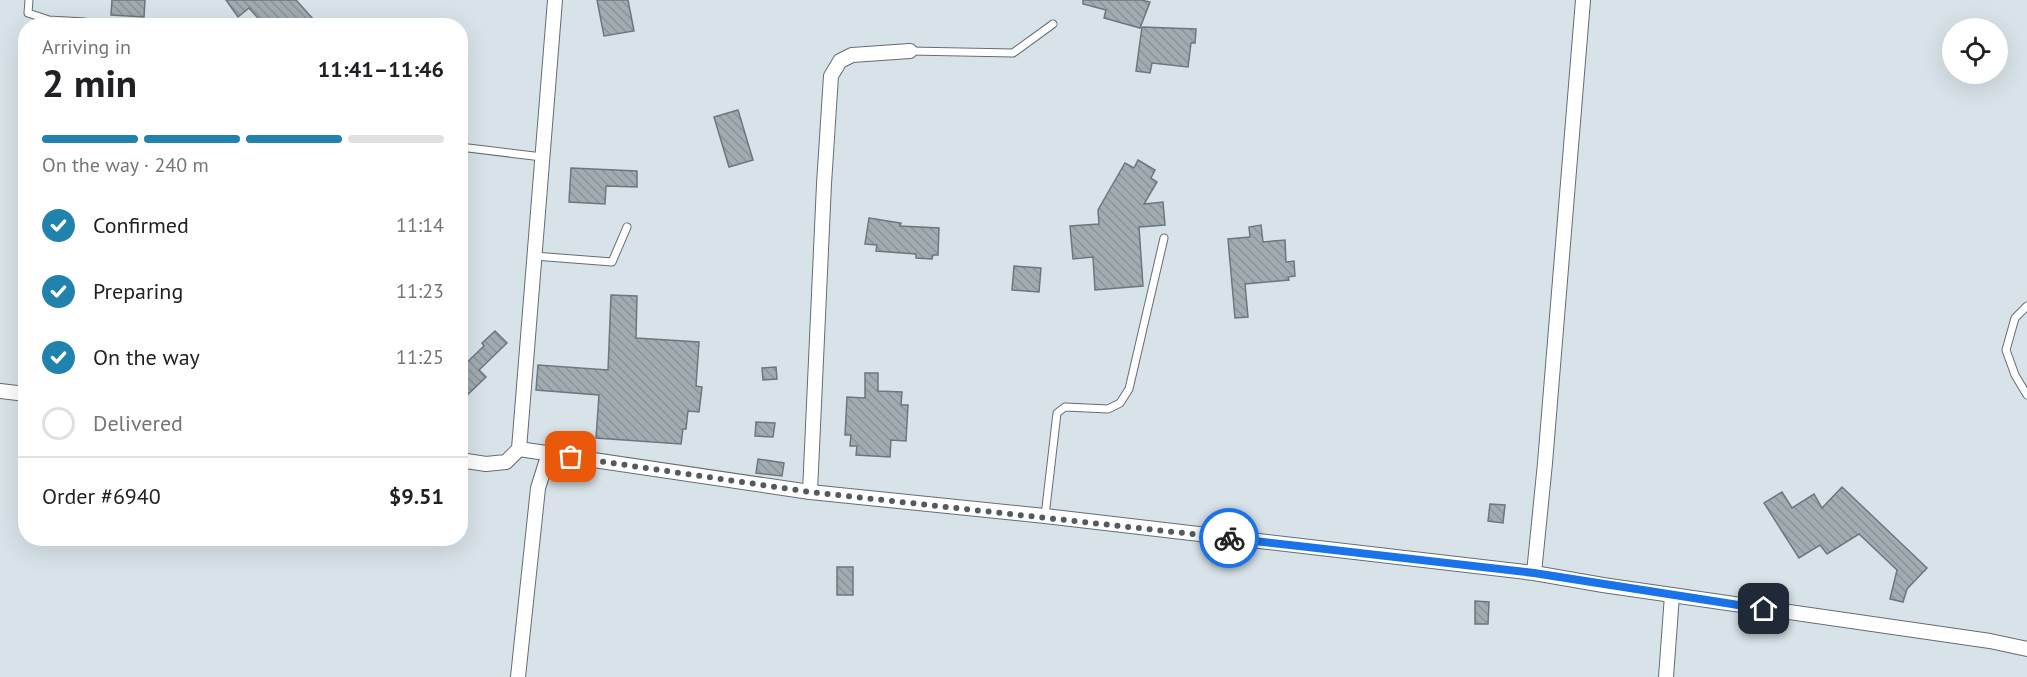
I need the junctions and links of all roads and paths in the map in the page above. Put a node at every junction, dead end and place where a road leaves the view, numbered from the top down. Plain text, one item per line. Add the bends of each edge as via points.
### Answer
1 (28, 0) edge
2 (555, 0) edge
3 (1583, 0) edge
4 (43, 18) edge
5 (1053, 24) dead end
6 (910, 51) joint
7 (468, 148) edge
8 (542, 157) junction
9 (627, 227) dead end
10 (1164, 238) dead end
11 (534, 256) junction
12 (2027, 306) edge
13 (0, 390) edge
14 (18, 393) edge
15 (2027, 395) edge
16 (519, 449) junction
17 (549, 453) junction
18 (468, 461) edge
19 (810, 492) junction
20 (1045, 516) junction
21 (1534, 573) junction
22 (1672, 595) junction
23 (2027, 649) edge
24 (518, 677) edge
25 (1665, 677) edge

1 - 4 lane via 28,13
2 - 8 street
3 - 21 street
5 - 6 lane via 1013,53
6 - 19 street via 852,56 840,61 831,76
7 - 8 lane
8 - 11 street
9 - 11 lane via 612,262
10 - 20 lane via 1129,389 1120,403 1108,409 1065,407 1057,413
11 - 16 street
12 - 15 lane via 2015,318 2006,350
13 - 14 street
16 - 17 street
16 - 18 street via 506,462
17 - 19 street
17 - 24 street via 538,488
19 - 20 street
20 - 21 street
21 - 22 street
22 - 23 street
22 - 25 street

